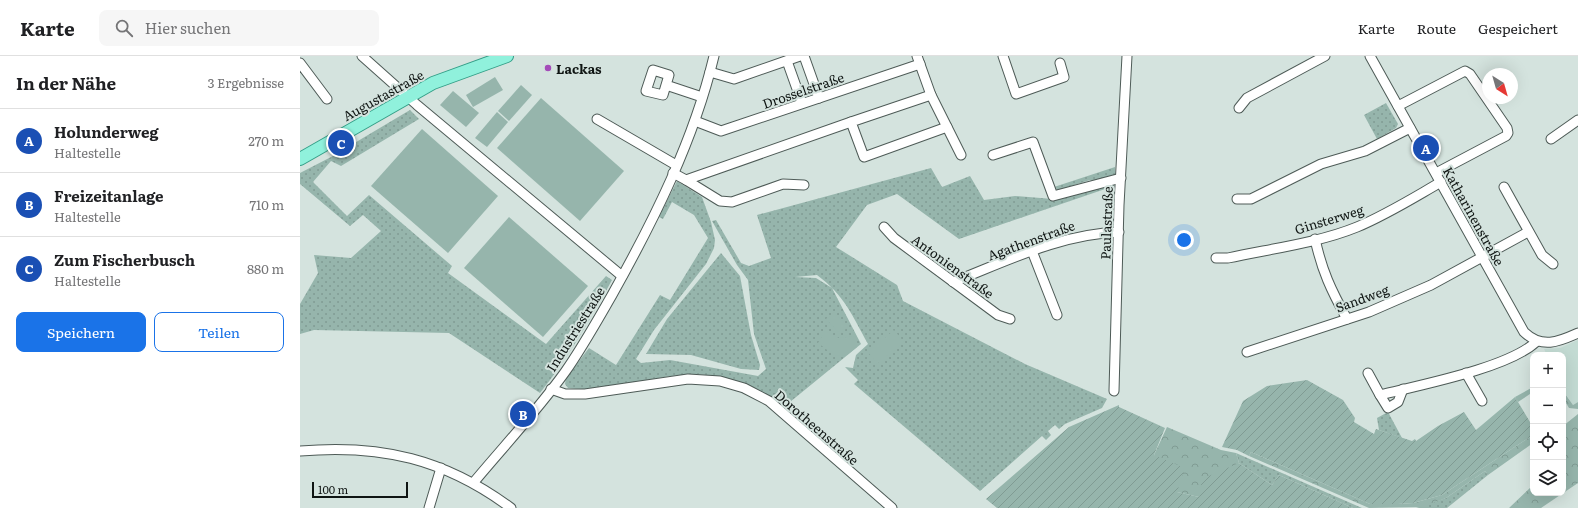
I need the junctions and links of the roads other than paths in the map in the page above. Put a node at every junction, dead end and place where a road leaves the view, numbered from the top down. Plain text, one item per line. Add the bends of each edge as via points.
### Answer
1 (362, 56) edge
2 (507, 56) edge
3 (714, 56) edge
4 (1003, 56) edge
5 (1127, 56) edge
6 (1325, 56) edge
7 (1370, 56) edge
8 (796, 57) edge
9 (918, 60) edge
10 (300, 63) edge
11 (1060, 63) dead end
12 (710, 72) junction
13 (666, 85) dead end
14 (931, 95) junction
15 (408, 96) junction
16 (702, 97) junction
17 (818, 98) junction
18 (327, 99) dead end
19 (802, 103) junction
20 (1398, 106) junction
21 (1239, 108) dead end
22 (598, 119) dead end
23 (1578, 120) edge
24 (695, 121) junction
25 (851, 122) junction
26 (946, 127) junction
27 (1410, 128) junction
28 (1551, 138) dead end
29 (961, 155) dead end
30 (993, 155) dead end
31 (300, 159) edge
32 (675, 169) junction
33 (1121, 178) junction
34 (1438, 178) junction
35 (686, 180) junction
36 (804, 185) dead end
37 (1504, 187) dead end
38 (1237, 199) dead end
39 (884, 227) dead end
40 (1119, 232) junction
41 (1528, 232) junction
42 (1315, 239) junction
43 (1032, 251) junction
44 (1216, 258) dead end
45 (1482, 258) junction
46 (1553, 264) dead end
47 (622, 276) junction
48 (953, 282) junction
49 (1057, 314) dead end
50 (1010, 319) dead end
51 (1346, 319) junction
52 (1578, 333) edge
53 (1536, 342) junction
54 (1247, 352) dead end
55 (1368, 373) dead end
56 (1466, 373) junction
57 (551, 389) junction
58 (1403, 389) junction
59 (1114, 391) dead end
60 (1380, 395) junction
61 (1482, 401) dead end
62 (300, 451) edge
63 (441, 468) junction
64 (474, 482) junction
65 (429, 508) edge
66 (511, 508) edge
67 (892, 508) edge

1 - 15 street
2 - 15 main road, Augustastraße via 433,83
3 - 12 street, Industriestraße
4 - 11 street via 1016,94 1064,77
5 - 33 street, Paulastraße
6 - 21 street via 1247,98
7 - 20 street, Katharinenstraße
8 - 12 street via 734,79
8 - 17 street
8 - 19 street
9 - 14 street
9 - 17 street, Drosselstraße
10 - 18 street
12 - 16 street, Industriestraße
13 - 16 street
14 - 25 street
14 - 26 street
15 - 31 main road, Augustastraße
15 - 47 street
16 - 24 street, Industriestraße
17 - 19 street, Drosselstraße
19 - 24 street, Drosselstraße via 722,131
20 - 27 street, Katharinenstraße
20 - 34 street, Ginsterweg via 1465,71 1470,74 1507,128 1506,136
22 - 32 street
23 - 28 street
24 - 32 street, Industriestraße
25 - 26 street via 864,157
25 - 35 street
26 - 29 street
27 - 34 street, Katharinenstraße
27 - 38 street via 1365,151 1321,164 1251,199
30 - 33 street via 1033,142 1053,196
32 - 35 street
32 - 47 street, Industriestraße
33 - 40 street, Paulastraße
34 - 42 street, Ginsterweg via 1390,211 1355,228
34 - 45 street, Katharinenstraße
35 - 36 street via 720,201 732,202 783,184
37 - 41 street
39 - 48 street, Antonienstraße via 894,238
40 - 43 street, Agathenstraße via 1093,233 1069,238
40 - 59 street, Paulastraße
41 - 45 street, Sandweg
41 - 46 street via 1542,254
42 - 44 street, Ginsterweg via 1228,258
42 - 51 street via 1323,272
43 - 48 street, Agathenstraße
43 - 49 street
45 - 51 street, Sandweg via 1431,285 1369,312
45 - 53 street, Katharinenstraße via 1522,329
47 - 57 street, Industriestraße via 585,341
48 - 50 street, Antonienstraße via 998,315
51 - 54 street, Sandweg
52 - 53 street via 1555,342
53 - 56 street via 1524,352
55 - 60 street
56 - 58 street
56 - 61 street
57 - 64 street, Industriestraße
57 - 67 street, Dorotheenstraße via 564,394 585,394 688,379 720,381 744,388 770,401
58 - 60 street
58 - 60 street via 1398,402 1388,408
62 - 63 street via 375,451 409,457
63 - 64 street
63 - 65 street
64 - 66 street

